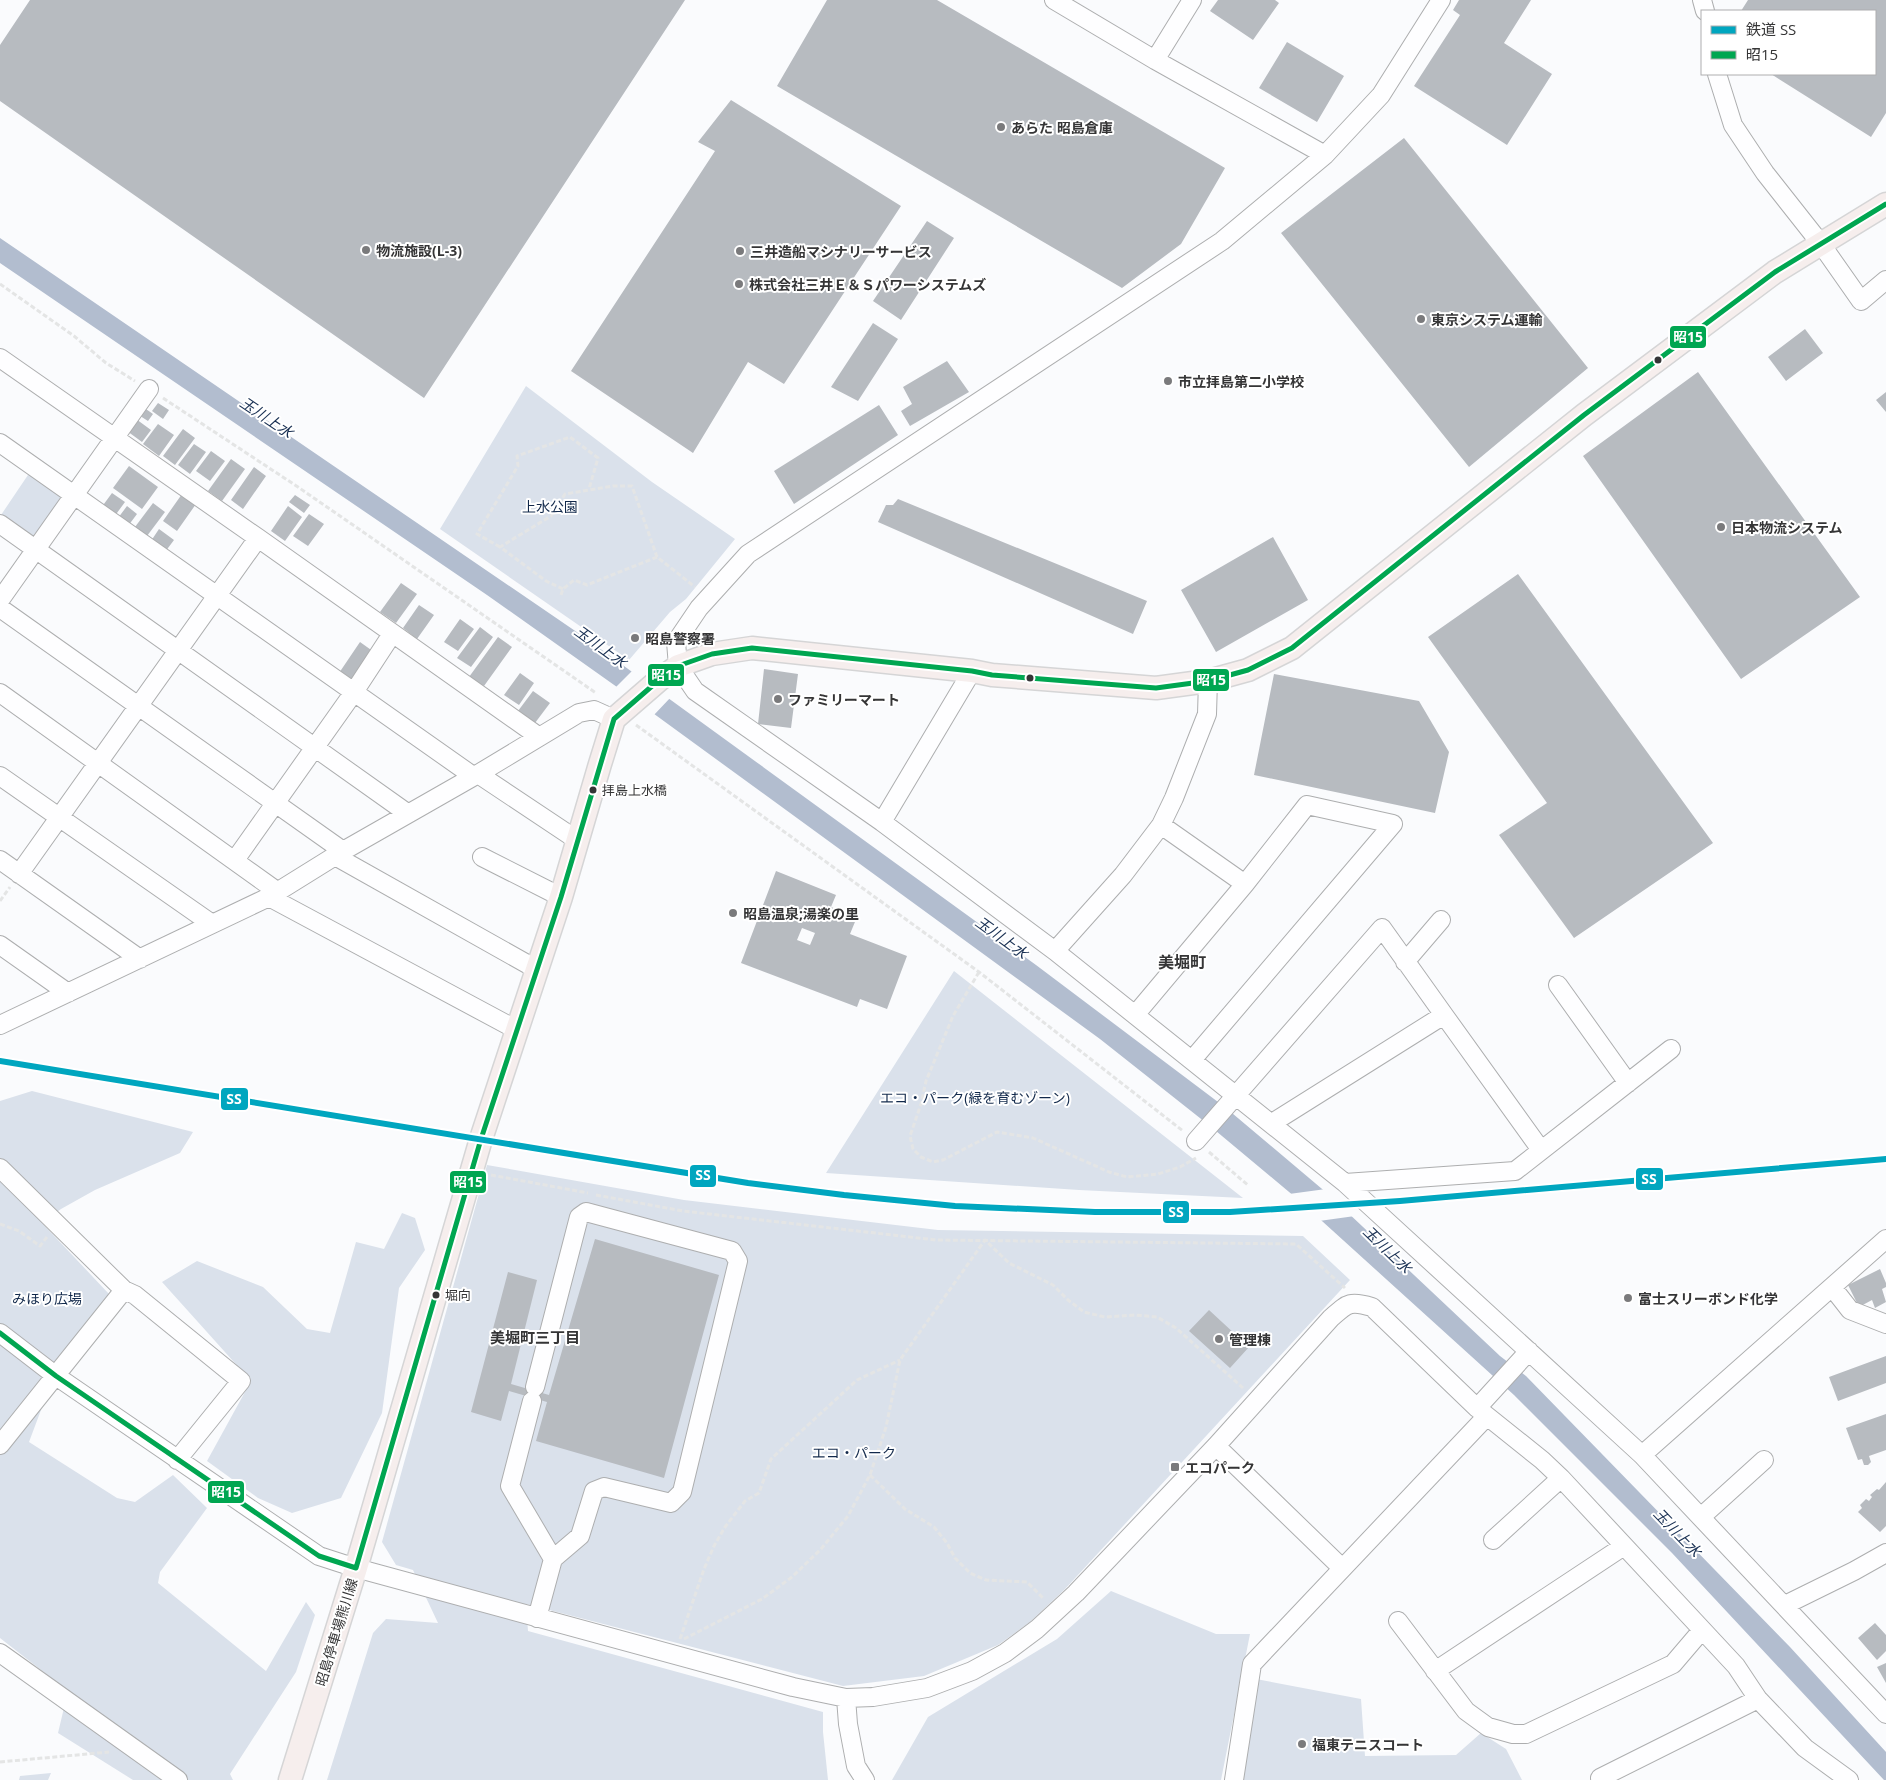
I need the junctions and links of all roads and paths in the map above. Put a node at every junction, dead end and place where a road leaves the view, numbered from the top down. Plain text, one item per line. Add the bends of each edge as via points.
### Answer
1 (1054, 0) edge
2 (1192, 0) edge
3 (1441, 0) edge
4 (1155, 60) junction
5 (1717, 75) edge
6 (1325, 154) junction
7 (1886, 195) edge
8 (1886, 204) edge
9 (1851, 227) junction
10 (1821, 244) junction
11 (1886, 280) edge
12 (0, 284) edge
13 (0, 358) edge
14 (149, 389) junction
15 (114, 438) junction
16 (0, 442) edge
17 (588, 489) junction
18 (74, 495) junction
19 (0, 524) edge
20 (258, 538) junction
21 (500, 547) junction
22 (36, 549) junction
23 (657, 556) junction
24 (696, 587) dead end
25 (563, 589) junction
26 (217, 595) junction
27 (562, 595) dead end
28 (0, 600) edge
29 (0, 608) edge
30 (392, 634) junction
31 (178, 650) junction
32 (678, 666) junction
33 (972, 671) junction
34 (1208, 681) junction
35 (354, 692) junction
36 (0, 693) edge
37 (597, 694) dead end
38 (138, 706) junction
39 (627, 716) junction
40 (538, 736) junction
41 (315, 747) junction
42 (98, 763) junction
43 (476, 775) junction
44 (0, 776) edge
45 (275, 803) junction
46 (407, 813) junction
47 (59, 818) junction
48 (882, 822) junction
49 (1161, 825) junction
50 (577, 840) junction
51 (339, 854) junction
52 (482, 857) dead end
53 (0, 860) edge
54 (235, 860) junction
55 (20, 874) junction
56 (1245, 884) junction
57 (274, 894) junction
58 (561, 896) junction
59 (1441, 920) dead end
60 (212, 924) junction
61 (0, 945) edge
62 (1055, 951) junction
63 (140, 959) junction
64 (1405, 962) junction
65 (536, 969) junction
66 (979, 972) junction
67 (1558, 985) dead end
68 (68, 993) junction
69 (1135, 1015) junction
70 (1444, 1015) junction
71 (0, 1025) edge
72 (517, 1030) junction
73 (1671, 1049) dead end
74 (1192, 1060) junction
75 (1628, 1083) junction
76 (1236, 1094) junction
77 (1272, 1123) junction
78 (1196, 1141) joint
79 (1541, 1150) junction
80 (0, 1168) edge
81 (471, 1171) junction
82 (1346, 1183) junction
83 (1249, 1186) dead end
84 (0, 1224) edge
85 (51, 1232) dead end
86 (1886, 1239) edge
87 (986, 1240) junction
88 (1832, 1287) junction
89 (124, 1290) junction
90 (1359, 1303) junction
91 (1886, 1324) edge
92 (0, 1334) edge
93 (1529, 1351) junction
94 (900, 1360) junction
95 (56, 1376) junction
96 (1243, 1388) dead end
97 (1483, 1408) junction
98 (0, 1445) edge
99 (1216, 1446) junction
100 (1642, 1455) junction
101 (177, 1460) junction
102 (1764, 1460) dead end
103 (870, 1475) junction
104 (1561, 1478) junction
105 (1701, 1517) junction
106 (1493, 1540) dead end
107 (1624, 1546) junction
108 (1886, 1552) edge
109 (553, 1559) junction
110 (356, 1568) junction
111 (1342, 1568) junction
112 (1045, 1600) dead end
113 (1784, 1605) junction
114 (537, 1618) junction
115 (1398, 1621) dead end
116 (1702, 1630) junction
117 (0, 1654) edge
118 (1435, 1671) junction
119 (1878, 1693) edge
120 (846, 1698) junction
121 (1758, 1699) junction
122 (1886, 1714) edge
123 (114, 1752) dead end
124 (0, 1762) edge
125 (1600, 1778) dead end
126 (178, 1780) edge
127 (290, 1780) edge
128 (865, 1780) edge
129 (1234, 1780) edge
130 (1849, 1780) edge

1 - 4 street
2 - 4 street
3 - 6 street via 1381,95
4 - 6 street
5 - 10 street via 1734,125 1765,173
6 - 32 street via 1222,241 748,554 698,608 676,642
7 - 9 street
8 - 9 main road
9 - 10 main road
10 - 11 street via 1861,301
10 - 34 main road via 1776,272 1584,415 1292,648 1248,670
12 - 14 path via 74,336 106,363
13 - 15 street
14 - 15 street
14 - 37 path via 298,487
15 - 18 street
15 - 20 street
16 - 18 street
17 - 21 path via 565,494 551,516
17 - 21 path via 598,458 570,437 517,456 518,466 476,534
17 - 23 path via 632,486
18 - 22 street
18 - 26 street
19 - 22 street
20 - 26 street
20 - 30 street
21 - 25 path via 546,581
22 - 28 street
22 - 31 street
23 - 24 path
23 - 25 path via 588,585 574,580
25 - 27 path
26 - 31 street
26 - 35 street
29 - 38 street
30 - 35 street
30 - 40 street
31 - 38 street
31 - 41 street
32 - 33 main road via 712,654 752,648
32 - 39 main road via 659,680
32 - 48 street via 695,691
33 - 34 main road via 1156,688
33 - 48 street
34 - 49 street via 1207,714
35 - 41 street
35 - 43 street
36 - 42 street
38 - 42 street
38 - 45 street
39 - 40 street via 594,710 579,713
39 - 50 main road, 昭島停車場熊川線
39 - 66 path
40 - 43 street
41 - 45 street
41 - 46 street
42 - 47 street
42 - 54 street
43 - 46 street
43 - 50 street
44 - 47 street
45 - 51 street
45 - 54 street
46 - 51 street
47 - 55 street
47 - 60 street
48 - 62 street
49 - 56 street
49 - 62 street via 1123,875
50 - 58 main road, 昭島停車場熊川線
51 - 57 street
51 - 65 street
52 - 58 street
53 - 55 street
54 - 57 street
55 - 63 street
56 - 69 street
56 - 74 street via 1307,805 1393,824
57 - 60 street
57 - 72 street
58 - 65 main road, 昭島停車場熊川線
59 - 64 street
60 - 63 street
61 - 68 street
62 - 69 street
63 - 68 street
64 - 70 street
64 - 76 street via 1382,928
65 - 72 main road, 昭島停車場熊川線
66 - 78 path
66 - 83 path via 953,1016 926,1081 910,1136 913,1149 922,1157 933,1162 943,1160 997,1132 1033,1138 1127,1177 1158,1174 1188,1163 1207,1151
67 - 75 street
68 - 71 street
69 - 74 street
70 - 77 street
70 - 79 street
72 - 81 main road, 昭島停車場熊川線
73 - 75 street
74 - 76 street
75 - 79 street
76 - 77 street
76 - 78 street
77 - 82 street
79 - 82 street via 1516,1170
80 - 89 street
81 - 87 path via 683,1211 936,1240
81 - 110 main road, 昭島停車場熊川線
82 - 93 street
84 - 85 path via 19,1231 40,1246
86 - 88 street
87 - 90 path via 1296,1244
87 - 94 path
87 - 96 path via 1009,1263 1053,1285 1084,1312 1105,1317 1135,1315 1157,1318 1176,1328
88 - 91 street via 1850,1310
88 - 100 street
89 - 95 street
89 - 101 street via 135,1295 241,1381
90 - 97 street via 1372,1307
90 - 99 street via 1347,1305 1331,1318
92 - 95 street
93 - 97 street
93 - 100 street
94 - 103 path via 886,1427
94 - 103 path via 857,1380 771,1459 759,1493 745,1502 714,1546 679,1642 762,1599 792,1577 848,1516
95 - 98 street
95 - 101 street
97 - 104 street
97 - 111 street
99 - 111 street
99 - 120 street via 1076,1593 1037,1629 1004,1653 972,1671 927,1688
100 - 105 street
101 - 110 street via 319,1556
102 - 105 street
103 - 112 path via 905,1509 934,1527 970,1573 986,1580 1027,1582
104 - 106 street
104 - 107 street
105 - 113 street
107 - 116 street
107 - 118 street
108 - 113 street
109 - 109 street via 580,1536 594,1491 604,1487 671,1503 682,1492 738,1260 732,1251 586,1212 579,1218 510,1486
109 - 114 street
110 - 114 street
110 - 127 main road, 昭島停車場熊川線
111 - 129 street via 1252,1664
113 - 119 street
114 - 120 street via 793,1687
115 - 118 street
116 - 118 street via 1673,1664 1526,1734 1513,1734 1488,1726 1466,1711
116 - 121 street via 1736,1666
117 - 126 street
119 - 122 street
120 - 128 street via 856,1766
121 - 125 street
121 - 130 street via 1805,1748
123 - 124 path

